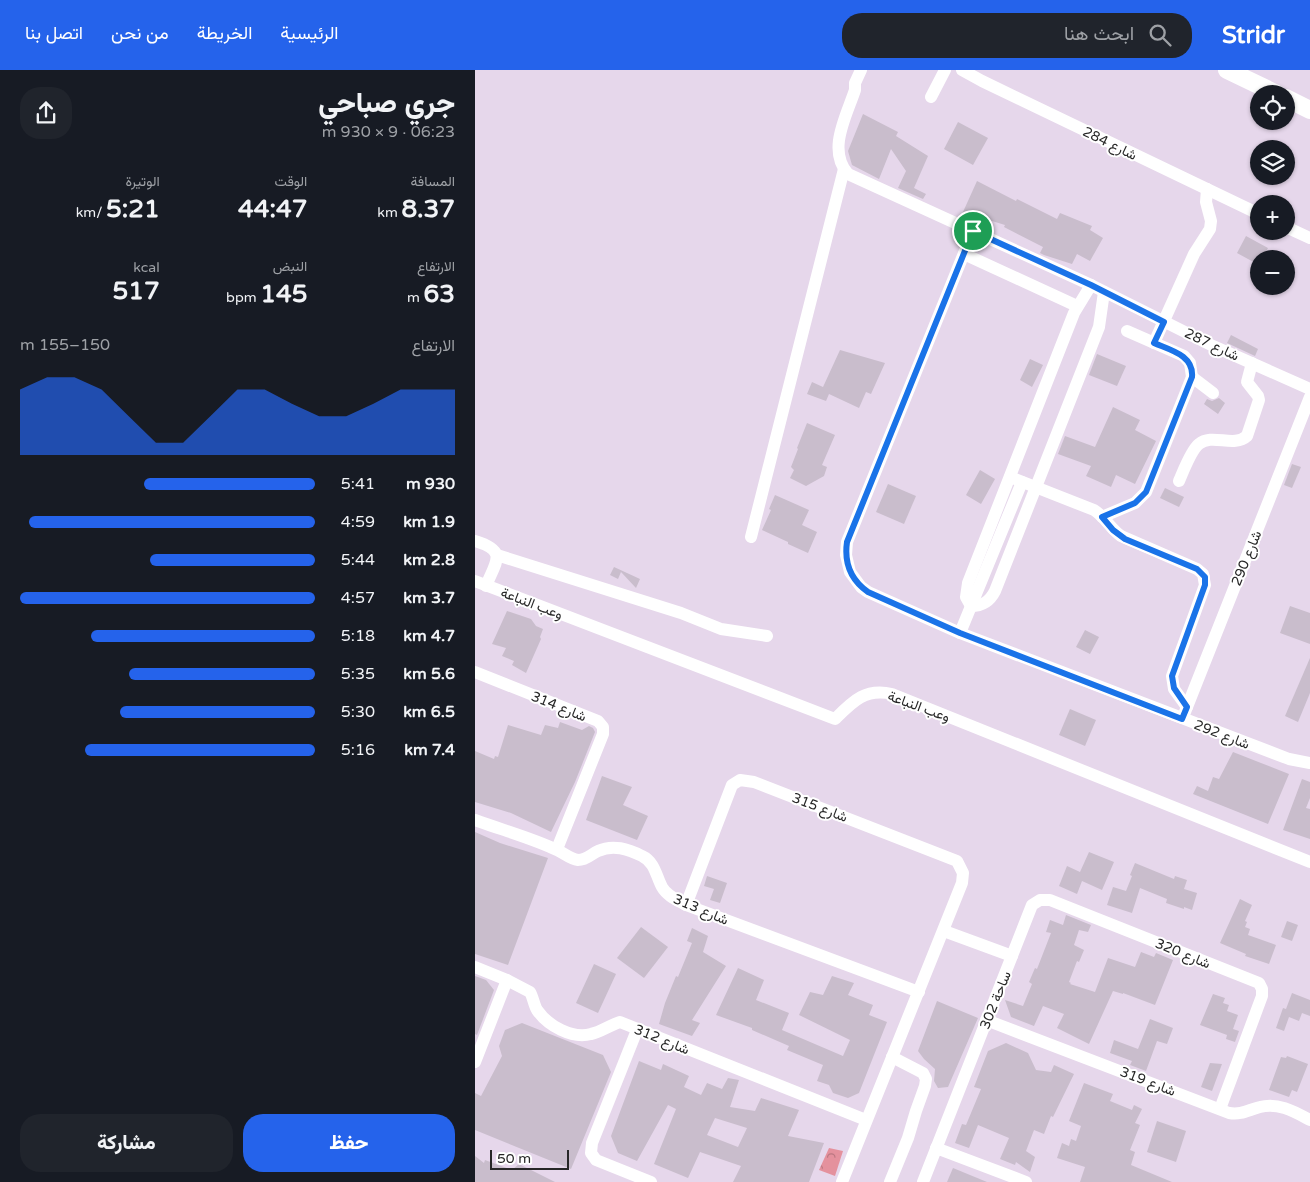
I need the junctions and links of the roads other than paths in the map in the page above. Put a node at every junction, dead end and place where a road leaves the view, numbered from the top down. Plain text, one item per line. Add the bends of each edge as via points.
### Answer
1 (861, 70) edge
2 (945, 70) edge
3 (962, 70) edge
4 (1227, 70) edge
5 (1258, 85) edge
6 (931, 97) dead end
7 (1295, 102) edge
8 (1310, 110) edge
9 (844, 169) junction
10 (1207, 189) junction
11 (1250, 208) edge
12 (973, 231) junction
13 (1295, 231) edge
14 (1310, 238) edge
15 (964, 254) junction
16 (1091, 285) junction
17 (1104, 292) junction
18 (1077, 306) junction
19 (1164, 322) junction
20 (1127, 331) dead end
21 (1154, 343) junction
22 (1252, 363) junction
23 (1192, 377) junction
24 (1310, 389) edge
25 (1213, 393) dead end
26 (1310, 397) edge
27 (1016, 480) junction
28 (1179, 482) dead end
29 (1035, 487) junction
30 (1102, 517) junction
31 (751, 537) dead end
32 (475, 541) edge
33 (497, 555) junction
34 (480, 584) edge
35 (971, 606) junction
36 (960, 633) junction
37 (767, 636) dead end
38 (475, 672) edge
39 (1184, 713) junction
40 (1310, 763) edge
41 (475, 820) edge
42 (557, 850) junction
43 (1310, 862) edge
44 (686, 904) junction
45 (944, 931) junction
46 (1012, 956) junction
47 (475, 967) edge
48 (507, 980) junction
49 (919, 992) junction
50 (986, 1020) junction
51 (637, 1030) junction
52 (892, 1057) junction
53 (475, 1062) edge
54 (1220, 1109) junction
55 (866, 1120) junction
56 (1310, 1120) edge
57 (936, 1148) junction
58 (651, 1182) edge
59 (842, 1182) edge
60 (890, 1182) edge
61 (923, 1182) edge
62 (1026, 1182) edge

1 - 9 street via 837,144 838,157
2 - 6 street
3 - 10 street, شارع 284
4 - 5 street
7 - 8 street
9 - 12 street, شارع 287 via 857,179
9 - 31 street
10 - 11 street, شارع 284 via 1231,194
10 - 19 street via 1210,230 1194,254
12 - 15 street, شارع 292
12 - 16 street, شارع 287
13 - 14 street
15 - 18 street
15 - 36 street, شارع 292 via 846,548 850,572 861,587
16 - 17 street, شارع 287
16 - 18 street
17 - 19 street, شارع 287
17 - 29 street via 1099,327
18 - 27 street
19 - 21 street
19 - 22 street, شارع 287
20 - 21 street
21 - 23 street via 1187,359
22 - 24 street, شارع 287
22 - 28 street via 1247,382 1259,400 1247,436 1240,441 1201,442
23 - 25 street
23 - 30 street via 1146,492 1135,503
26 - 39 street, شارع 290
27 - 29 street
27 - 35 street via 966,587 966,597
29 - 30 street via 1094,510
29 - 35 street via 992,596 983,604
30 - 39 street via 1125,539 1201,571 1206,581 1172,676
32 - 33 street via 490,546
33 - 34 street via 496,562
33 - 37 street via 681,613 726,631
34 - 43 street, وعب النباعة via 835,719 865,694 892,694
35 - 36 street
36 - 39 street, شارع 292
38 - 42 street, شارع 314 via 597,721 603,727
39 - 40 street, شارع 292 via 1289,759
41 - 42 street, شارع 313
42 - 44 street, شارع 313 via 579,860 611,846 645,857 668,895
44 - 45 street, شارع 315 via 732,785 740,780 754,782 957,861 963,873 962,883
44 - 49 street, شارع 313
45 - 46 street, ساحة 302
45 - 49 street
46 - 50 street, ساحة 302
46 - 54 street, شارع 320 via 1032,905 1040,900 1050,900 1259,983 1262,996
47 - 48 street, شارع 312
48 - 51 street, شارع 312 via 531,992 537,1009 551,1024 566,1032 583,1036 619,1022
48 - 53 street
49 - 52 street
50 - 54 street, شارع 319
50 - 57 street, ساحة 302
51 - 55 street, شارع 312
51 - 58 street via 591,1152 596,1160
52 - 55 street
52 - 60 street via 920,1071 926,1083
54 - 56 street, شارع 319 via 1239,1114 1259,1107 1279,1106
55 - 59 street
57 - 61 street, ساحة 302
57 - 62 street

